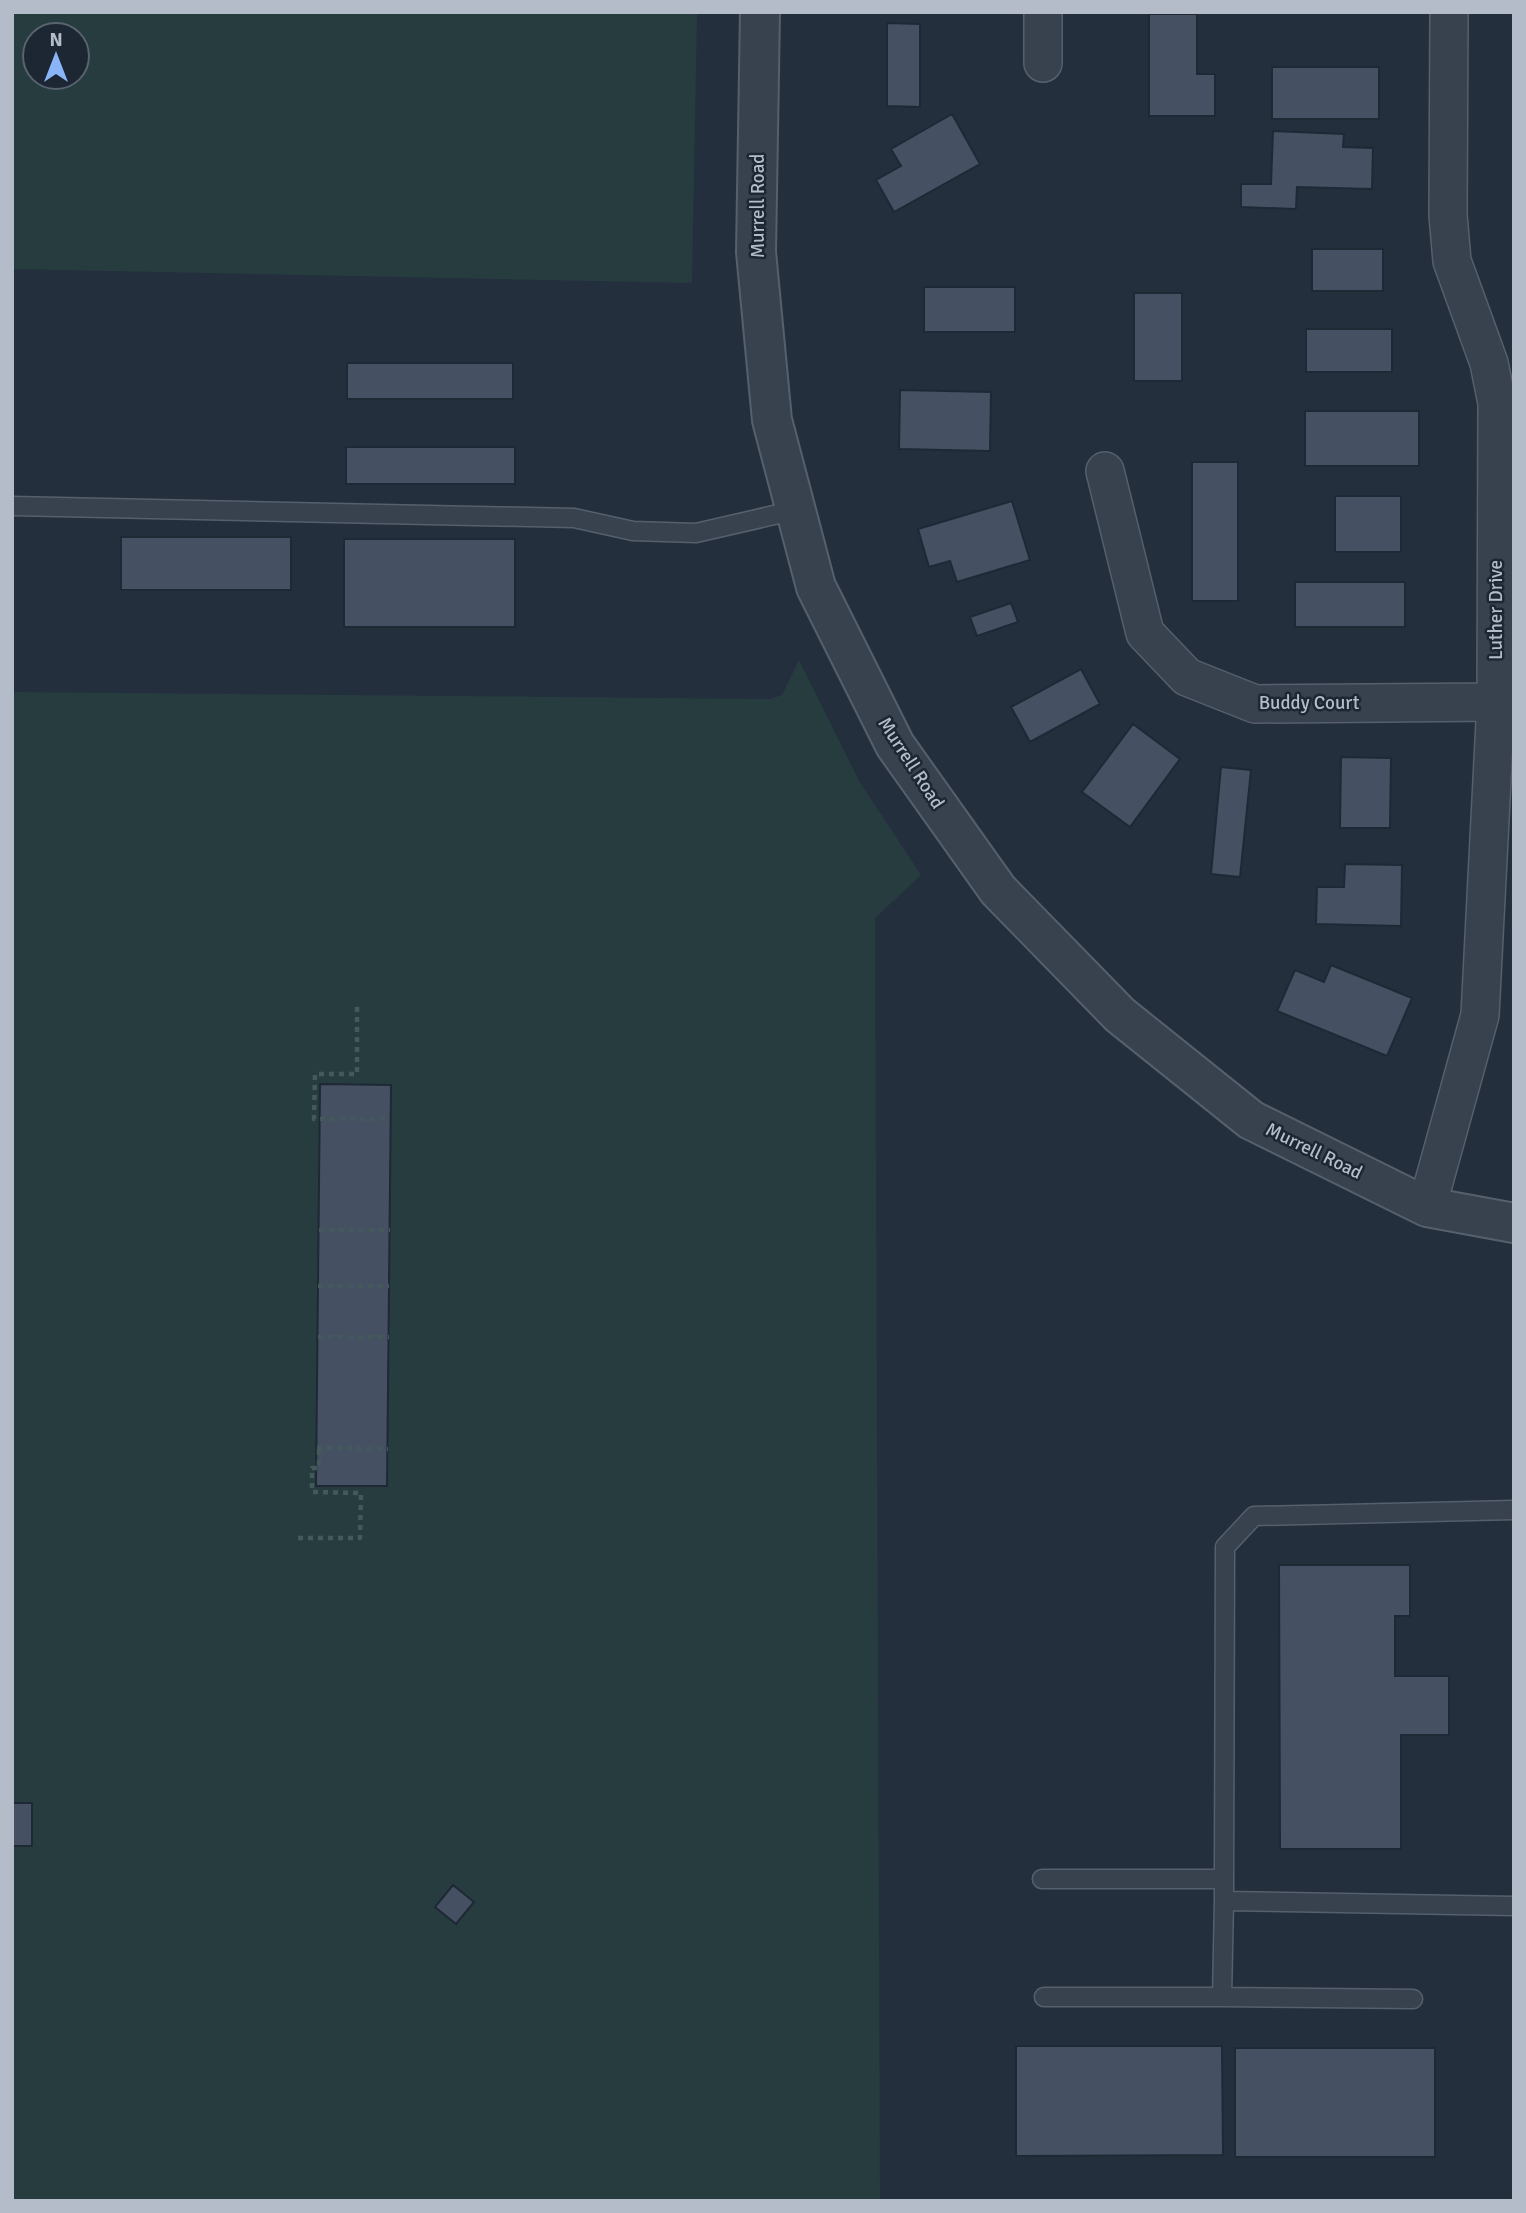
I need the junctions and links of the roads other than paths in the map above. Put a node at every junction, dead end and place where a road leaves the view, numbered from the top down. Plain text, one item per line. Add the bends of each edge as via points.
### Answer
1 (760, 12) edge
2 (1043, 12) edge
3 (1449, 12) edge
4 (1043, 63) dead end
5 (1105, 471) dead end
6 (12, 506) edge
7 (796, 510) junction
8 (1496, 702) junction
9 (1427, 1207) junction
10 (1514, 1223) edge
11 (1514, 1510) edge
12 (1041, 1879) dead end
13 (1224, 1879) junction
14 (1224, 1901) junction
15 (1514, 1906) edge
16 (1044, 1997) dead end
17 (1223, 1997) junction
18 (1413, 1999) dead end

1 - 7 street, Murrell Road via 756,252 772,421
2 - 4 street
3 - 8 street, Luther Drive via 1452,261 1489,363 1497,403
5 - 8 street, Buddy Court via 1146,633 1188,677 1255,704
6 - 7 lane via 575,518 633,531 696,533
7 - 9 street, Murrell Road via 816,587 895,745 998,890 1120,1015 1251,1120
8 - 9 street, Luther Drive via 1480,1015
9 - 10 street, Murrell Road
11 - 13 lane via 1254,1516 1225,1547
12 - 13 lane
13 - 14 lane
14 - 15 lane
14 - 17 lane
16 - 17 lane
17 - 18 lane

